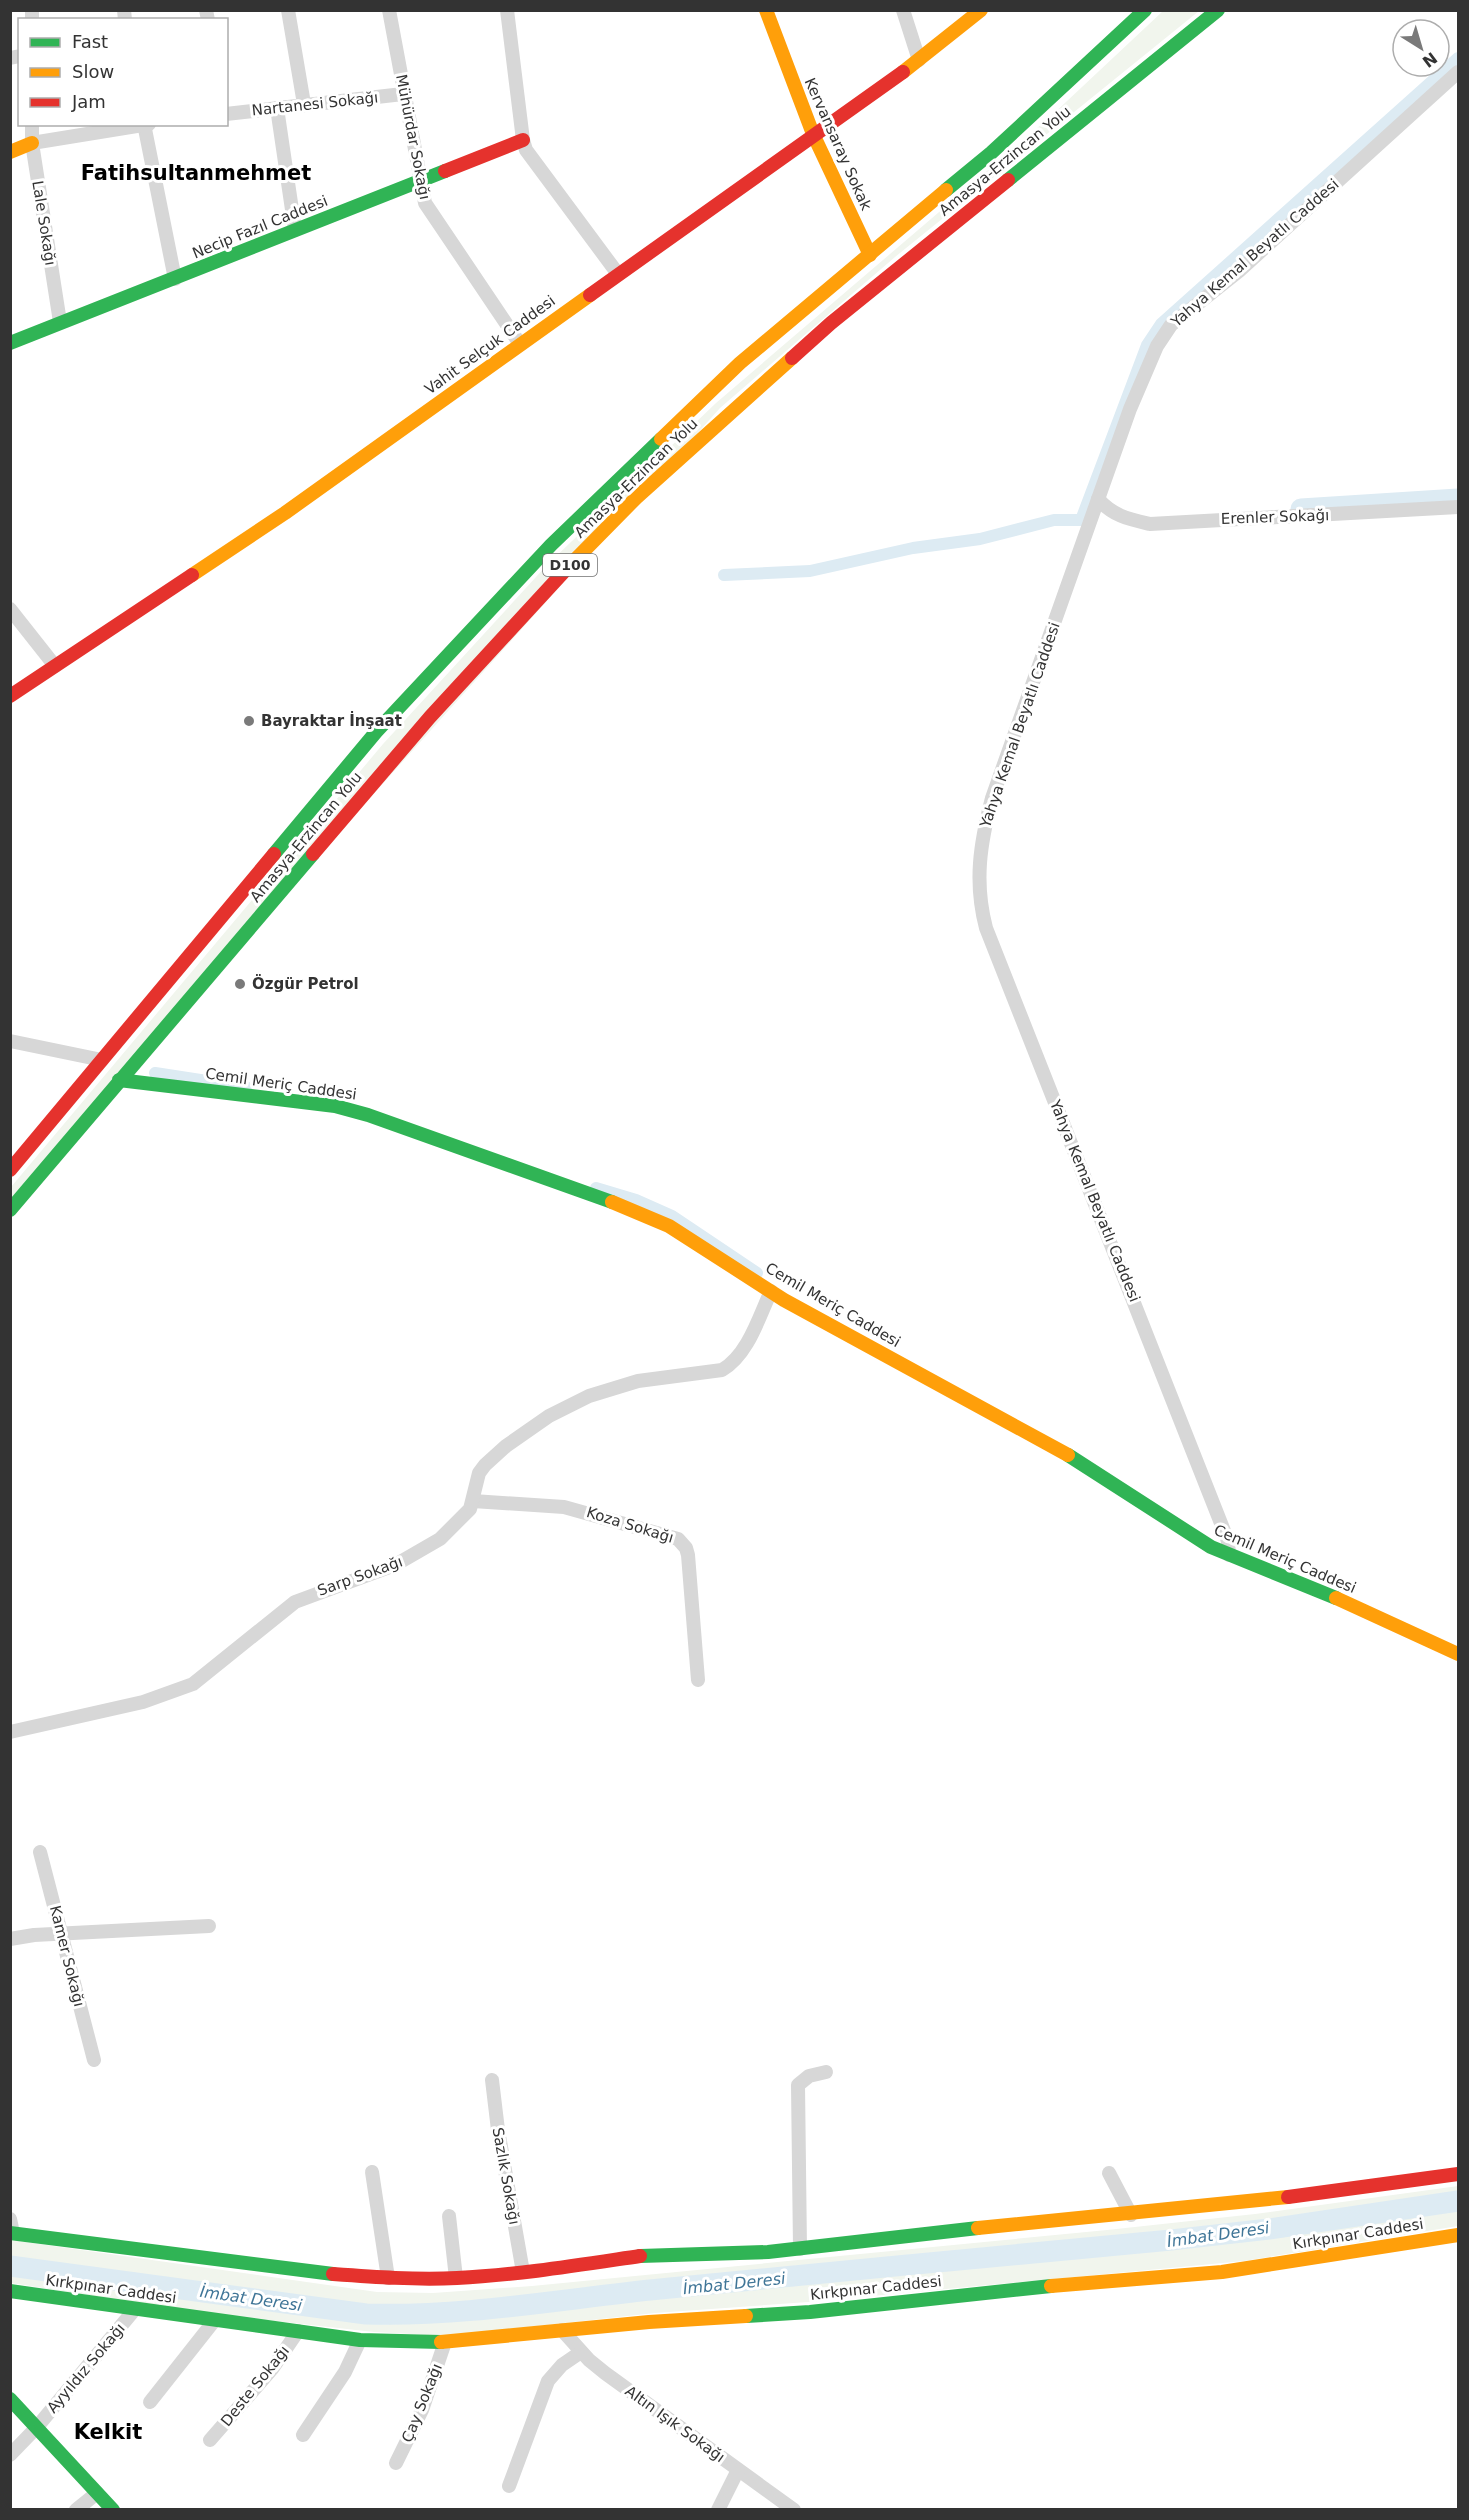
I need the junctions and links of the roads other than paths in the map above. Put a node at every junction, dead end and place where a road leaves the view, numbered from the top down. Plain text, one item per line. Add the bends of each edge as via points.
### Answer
1 (288, 10) edge
2 (390, 10) edge
3 (507, 10) edge
4 (766, 10) edge
5 (903, 10) edge
6 (981, 10) edge
7 (1145, 10) edge
8 (1218, 10) edge
9 (919, 60) junction
10 (1458, 72) edge
11 (403, 94) junction
12 (304, 104) junction
13 (277, 108) junction
14 (228, 110) edge
15 (32, 126) edge
16 (138, 126) edge
17 (144, 126) edge
18 (813, 134) junction
19 (523, 140) junction
20 (32, 143) junction
21 (10, 152) edge
22 (420, 180) junction
23 (295, 230) junction
24 (870, 255) junction
25 (618, 274) junction
26 (175, 279) junction
27 (60, 322) junction
28 (10, 343) edge
29 (520, 344) junction
30 (1098, 499) junction
31 (1458, 507) edge
32 (10, 609) edge
33 (55, 666) junction
34 (10, 696) edge
35 (10, 1041) edge
36 (102, 1060) junction
37 (119, 1080) junction
38 (10, 1170) edge
39 (10, 1210) edge
40 (771, 1291) junction
41 (473, 1501) junction
42 (1229, 1555) junction
43 (1458, 1654) edge
44 (698, 1680) dead end
45 (10, 1732) edge
46 (40, 1852) dead end
47 (209, 1926) dead end
48 (61, 1935) junction
49 (10, 1939) edge
50 (94, 2060) dead end
51 (826, 2072) dead end
52 (492, 2080) dead end
53 (372, 2172) dead end
54 (1109, 2173) dead end
55 (1458, 2174) edge
56 (1131, 2215) junction
57 (449, 2216) dead end
58 (10, 2219) edge
59 (12, 2233) edge
60 (1458, 2235) edge
61 (800, 2249) junction
62 (523, 2272) junction
63 (388, 2278) junction
64 (456, 2278) junction
65 (10, 2291) edge
66 (135, 2309) junction
67 (214, 2320) junction
68 (298, 2331) junction
69 (562, 2331) junction
70 (360, 2340) junction
71 (445, 2342) junction
72 (581, 2352) junction
73 (10, 2399) edge
74 (150, 2402) dead end
75 (37, 2427) junction
76 (303, 2435) dead end
77 (210, 2440) dead end
78 (10, 2455) edge
79 (396, 2463) dead end
80 (738, 2470) junction
81 (509, 2486) dead end
82 (97, 2493) junction
83 (76, 2510) edge
84 (113, 2510) edge
85 (718, 2510) edge
86 (794, 2510) edge

1 - 12 street
2 - 11 street, Mühürdar Sokağı
3 - 19 street
4 - 18 main road, Kervansaray Sokak
5 - 9 street
6 - 9 main road, Vahit Selçuk Caddesi
7 - 24 main road, Amasya-Erzincan Yolu / D100 via 991,153
8 - 37 main road, Amasya-Erzincan Yolu / D100 via 831,323 636,498 430,717
9 - 18 main road, Vahit Selçuk Caddesi
10 - 30 street, Yahya Kemal Beyatlı Caddesi via 1239,271 1171,325 1157,346 1130,409
11 - 12 street, Nartanesi Sokağı
11 - 22 street, Mühürdar Sokağı
12 - 13 street, Nartanesi Sokağı
13 - 14 street, Nartanesi Sokağı
13 - 23 street
15 - 20 street, Lale Sokağı
16 - 20 street
17 - 26 street
18 - 24 main road, Kervansaray Sokak
18 - 25 main road, Vahit Selçuk Caddesi
19 - 22 main road, Necip Fazıl Caddesi
19 - 25 street via 533,161
20 - 21 main road
20 - 27 street, Lale Sokağı
22 - 23 main road, Necip Fazıl Caddesi
22 - 29 street, Mühürdar Sokağı via 430,212
23 - 26 main road, Necip Fazıl Caddesi
24 - 36 main road, Amasya-Erzincan Yolu / D100 via 724,378 516,580 376,732
25 - 29 main road, Vahit Selçuk Caddesi
26 - 27 main road, Necip Fazıl Caddesi
27 - 28 main road, Necip Fazıl Caddesi
29 - 33 main road, Vahit Selçuk Caddesi via 285,513
30 - 31 street, Erenler Sokağı via 1118,515 1150,524
30 - 42 street, Yahya Kemal Beyatlı Caddesi via 992,798 980,850 978,894 1001,969 1112,1240 1228,1541
32 - 33 street
33 - 34 main road, Vahit Selçuk Caddesi
35 - 36 street
36 - 38 main road, Amasya-Erzincan Yolu / D100
37 - 39 main road, Amasya-Erzincan Yolu / D100
37 - 40 main road, Cemil Meriç Caddesi via 298,1101 369,1115 645,1215 690,1237
40 - 41 street, Sarp Sokağı via 730,1366 707,1373 638,1381 571,1404 492,1457 479,1473
40 - 42 main road, Cemil Meriç Caddesi via 1046,1442 1178,1528
41 - 44 street, Koza Sokağı via 564,1507 678,1539 688,1555
41 - 45 street, Sarp Sokağı via 451,1529 429,1547 371,1575 295,1602 193,1684 143,1701
42 - 43 main road, Cemil Meriç Caddesi
46 - 48 street, Kamer Sokağı
47 - 48 street
48 - 49 street
48 - 50 street, Kamer Sokağı
51 - 61 street via 809,2076 798,2085
52 - 62 street, Sazlık Sokağı
53 - 63 street
54 - 56 street
55 - 56 main road
56 - 61 main road via 1017,2223
57 - 64 street
58 - 59 street
59 - 63 main road
60 - 69 main road, Kırkpınar Caddesi via 1212,2273 810,2312
61 - 62 main road via 652,2254
62 - 64 main road
63 - 64 main road
65 - 66 main road, Kırkpınar Caddesi
66 - 67 main road, Kırkpınar Caddesi
66 - 75 street, Ayyıldız Sokağı
67 - 68 main road, Kırkpınar Caddesi
67 - 74 street
68 - 70 main road, Kırkpınar Caddesi
68 - 77 street, Deste Sokağı via 267,2376
69 - 71 main road, Kırkpınar Caddesi
69 - 72 street, Altın Işık Sokağı
70 - 71 main road, Kırkpınar Caddesi
70 - 76 street via 345,2372
71 - 79 street, Çay Sokağı via 422,2410
72 - 80 street, Altın Işık Sokağı
72 - 81 street via 548,2381
73 - 75 main road
75 - 78 street, Ayyıldız Sokağı
75 - 82 main road
80 - 85 street
80 - 86 street, Altın Işık Sokağı
82 - 83 street
82 - 84 main road

